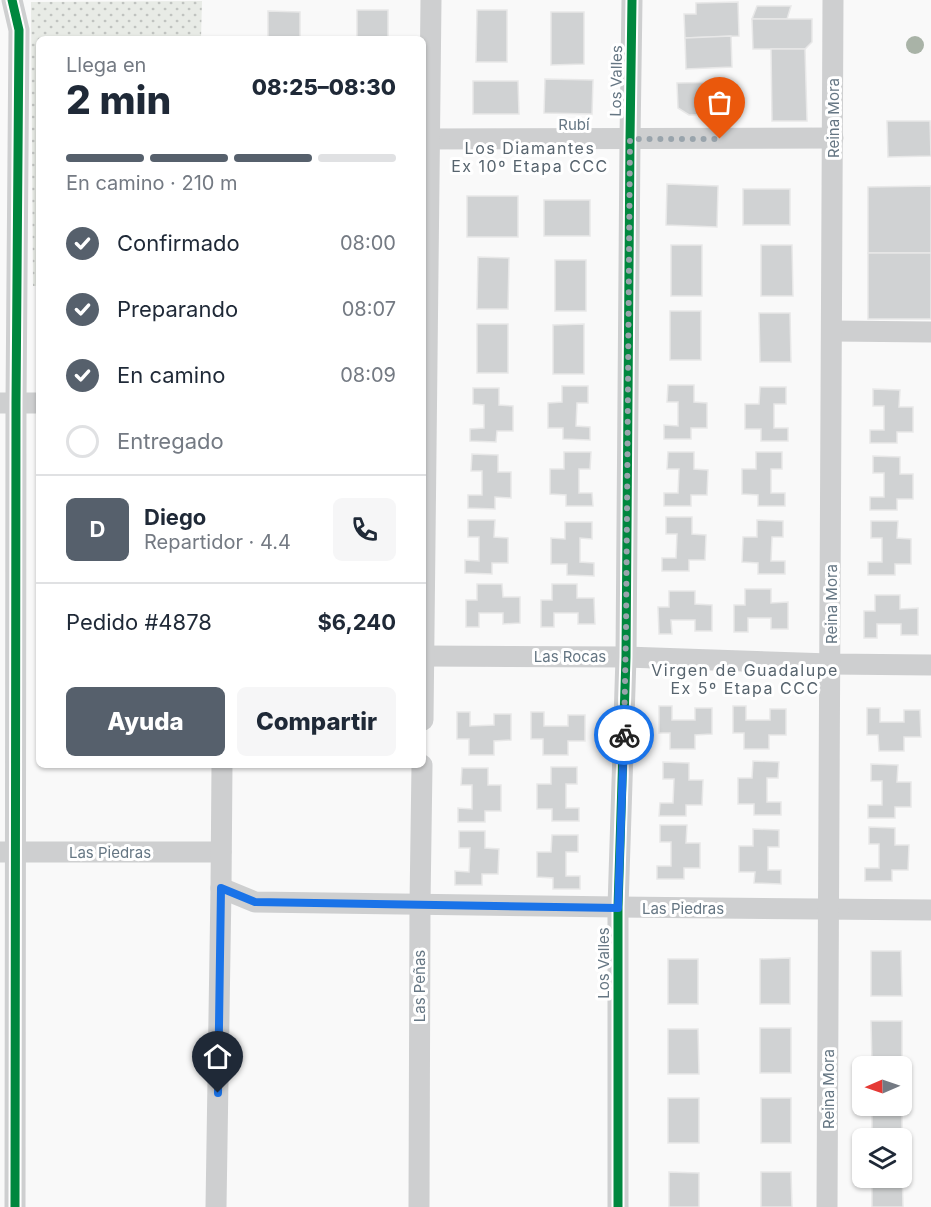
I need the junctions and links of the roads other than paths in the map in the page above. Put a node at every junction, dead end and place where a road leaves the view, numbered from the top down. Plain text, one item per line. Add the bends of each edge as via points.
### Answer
1 (12, 0) edge
2 (431, 0) edge
3 (632, 0) edge
4 (833, 0) edge
5 (833, 138) junction
6 (427, 139) edge
7 (630, 139) junction
8 (426, 311) edge
9 (832, 331) junction
10 (931, 332) edge
11 (8, 403) edge
12 (36, 403) edge
13 (426, 656) edge
14 (626, 657) junction
15 (830, 664) junction
16 (931, 665) edge
17 (222, 768) edge
18 (422, 768) edge
19 (8, 852) edge
20 (221, 852) junction
21 (221, 888) junction
22 (420, 904) junction
23 (618, 908) junction
24 (828, 909) junction
25 (931, 910) edge
26 (15, 1207) edge
27 (216, 1207) edge
28 (419, 1207) edge
29 (618, 1207) edge
30 (827, 1207) edge

1 - 11 street via 19,30
2 - 6 street
3 - 7 street, Los Valles
4 - 5 street, Reina Mora
5 - 7 street, Rubí
5 - 9 street, Reina Mora
6 - 7 street, Rubí
6 - 8 street
7 - 14 street, Los Valles
9 - 10 street
9 - 15 street, Reina Mora
11 - 12 street
11 - 19 street
13 - 14 street, Las Rocas
14 - 15 street, Las Rocas
14 - 23 street, Los Valles
15 - 16 street, Las Rocas
15 - 24 street, Reina Mora
17 - 20 street
18 - 22 street, Las Peñas
19 - 20 street, Las Piedras
19 - 26 street
20 - 21 street
21 - 22 street, Las Piedras via 255,902
21 - 27 street
22 - 23 street, Las Piedras
22 - 28 street, Las Peñas
23 - 24 street, Las Piedras
23 - 29 street, Los Valles
24 - 25 street, Las Piedras
24 - 30 street, Reina Mora

